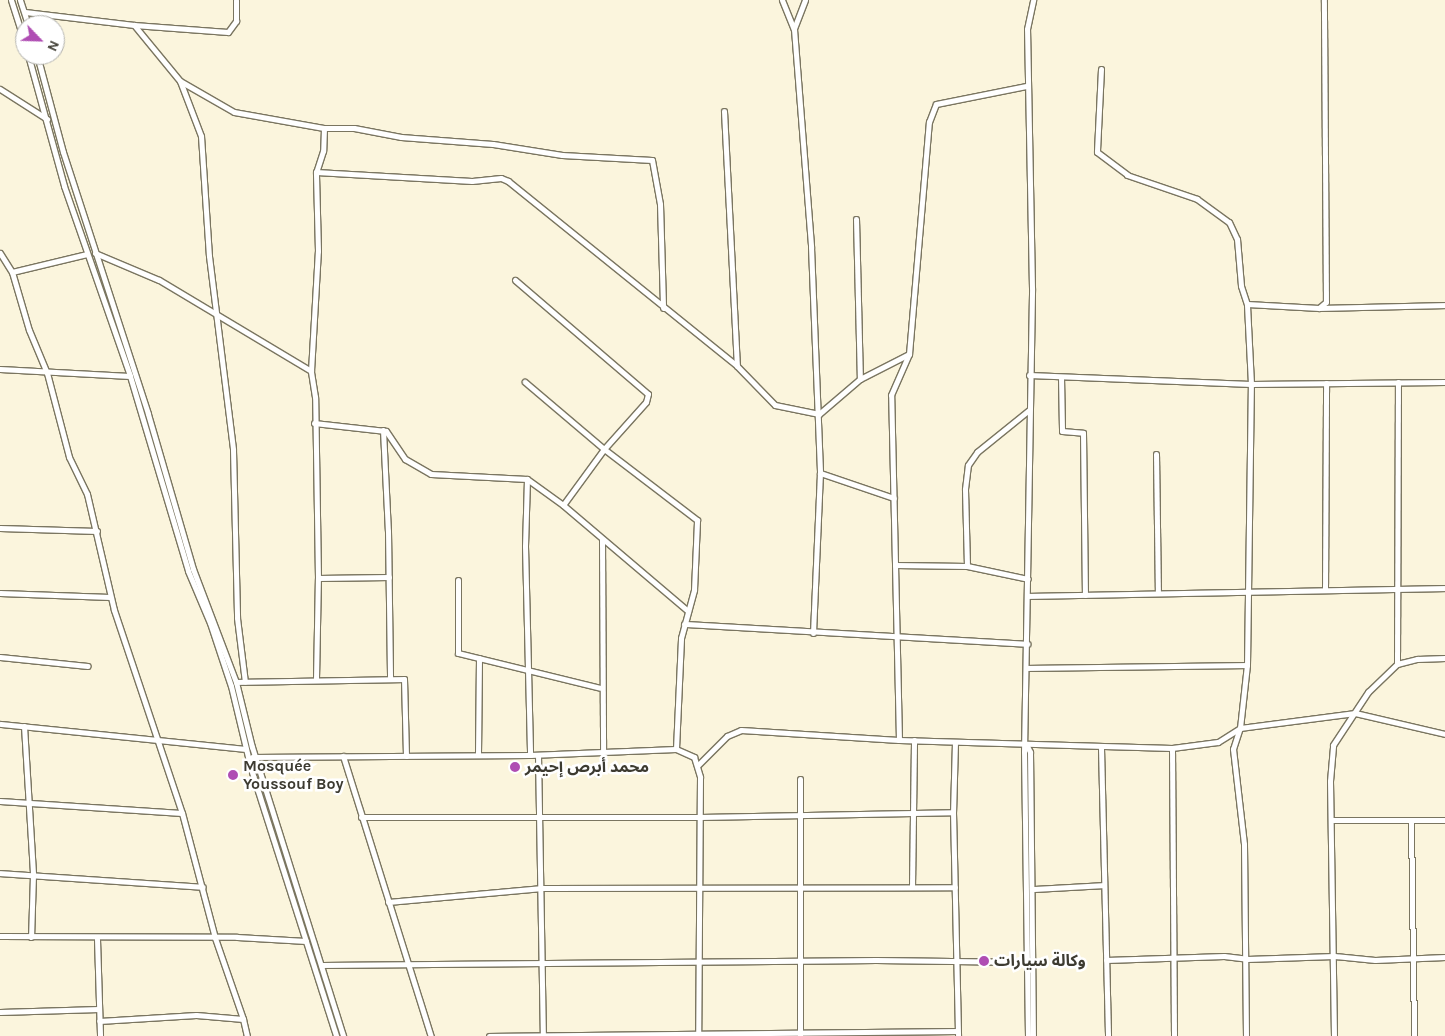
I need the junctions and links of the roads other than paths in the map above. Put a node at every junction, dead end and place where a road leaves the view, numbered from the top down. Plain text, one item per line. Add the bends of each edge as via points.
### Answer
1 (11, 0) edge
2 (236, 0) edge
3 (782, 0) edge
4 (805, 0) edge
5 (1033, 0) edge
6 (1324, 0) edge
7 (21, 2) edge
8 (14, 7) junction
9 (25, 12) junction
10 (16, 15) edge
11 (26, 15) edge
12 (134, 25) junction
13 (794, 29) junction
14 (31, 65) edge
15 (40, 65) edge
16 (1101, 69) dead end
17 (180, 81) junction
18 (1026, 86) junction
19 (0, 89) edge
20 (724, 111) dead end
21 (47, 120) junction
22 (324, 128) junction
23 (316, 172) junction
24 (856, 219) dead end
25 (0, 252) edge
26 (95, 253) junction
27 (87, 254) junction
28 (12, 272) junction
29 (516, 280) dead end
30 (1246, 304) junction
31 (1445, 305) edge
32 (663, 308) junction
33 (1319, 308) junction
34 (217, 313) junction
35 (908, 354) junction
36 (737, 366) junction
37 (0, 369) edge
38 (311, 371) junction
39 (47, 373) junction
40 (1029, 375) junction
41 (130, 376) junction
42 (1061, 377) junction
43 (860, 379) junction
44 (525, 382) dead end
45 (1398, 382) junction
46 (1445, 382) edge
47 (1326, 383) junction
48 (1251, 384) junction
49 (1028, 410) junction
50 (819, 414) junction
51 (314, 423) junction
52 (383, 430) junction
53 (604, 449) junction
54 (1156, 454) dead end
55 (820, 473) junction
56 (527, 479) junction
57 (894, 498) junction
58 (563, 505) junction
59 (0, 528) edge
60 (96, 530) junction
61 (602, 540) junction
62 (895, 565) junction
63 (967, 566) junction
64 (389, 577) junction
65 (318, 578) junction
66 (1028, 579) junction
67 (458, 580) dead end
68 (1400, 588) junction
69 (1445, 588) edge
70 (1325, 590) junction
71 (1247, 591) junction
72 (0, 593) edge
73 (1158, 593) junction
74 (1085, 595) junction
75 (1028, 596) junction
76 (110, 597) junction
77 (688, 611) junction
78 (684, 624) junction
79 (812, 633) junction
80 (896, 639) junction
81 (1027, 644) junction
82 (0, 657) edge
83 (479, 658) junction
84 (1445, 658) edge
85 (1397, 664) junction
86 (1247, 665) junction
87 (88, 666) dead end
88 (1027, 668) junction
89 (529, 671) junction
90 (390, 678) junction
91 (316, 679) junction
92 (236, 682) junction
93 (245, 682) junction
94 (600, 688) junction
95 (1355, 713) junction
96 (0, 724) edge
97 (24, 726) junction
98 (1240, 728) junction
99 (1445, 734) edge
100 (899, 740) junction
101 (914, 740) junction
102 (155, 741) junction
103 (955, 742) junction
104 (1026, 744) junction
105 (1102, 748) junction
106 (1172, 748) junction
107 (246, 749) junction
108 (676, 749) junction
109 (603, 751) junction
110 (478, 754) junction
111 (530, 755) junction
112 (538, 755) junction
113 (343, 756) junction
114 (406, 756) junction
115 (248, 757) junction
116 (254, 757) junction
117 (698, 765) junction
118 (800, 779) dead end
119 (0, 801) edge
120 (28, 803) junction
121 (953, 812) junction
122 (182, 813) junction
123 (913, 814) junction
124 (540, 816) junction
125 (798, 816) junction
126 (361, 817) junction
127 (700, 817) junction
128 (1333, 820) junction
129 (1411, 820) junction
130 (1445, 820) edge
131 (0, 873) edge
132 (33, 875) junction
133 (1103, 885) junction
134 (202, 886) junction
135 (798, 886) junction
136 (912, 886) junction
137 (700, 887) junction
138 (955, 887) junction
139 (542, 888) junction
140 (1032, 890) junction
141 (388, 902) junction
142 (0, 936) edge
143 (31, 937) junction
144 (215, 938) junction
145 (97, 939) junction
146 (306, 941) junction
147 (1334, 956) junction
148 (1412, 957) junction
149 (1445, 957) edge
150 (1174, 958) junction
151 (1247, 959) junction
152 (1106, 960) junction
153 (800, 962) junction
154 (1028, 962) junction
155 (698, 963) junction
156 (409, 964) junction
157 (542, 964) junction
158 (956, 964) junction
159 (321, 965) junction
160 (99, 1010) junction
161 (0, 1012) edge
162 (243, 1019) junction
163 (99, 1021) junction
164 (800, 1034) edge
165 (958, 1034) edge
166 (543, 1035) edge
167 (698, 1035) edge
168 (100, 1036) edge
169 (247, 1036) edge
170 (336, 1036) edge
171 (343, 1036) edge
172 (431, 1036) edge
173 (489, 1036) edge
174 (1028, 1036) edge
175 (1033, 1036) edge
176 (1108, 1036) edge
177 (1174, 1036) edge
178 (1246, 1036) edge
179 (1334, 1036) edge
180 (1414, 1036) edge

1 - 8 street
2 - 12 street via 236,21 231,31
3 - 13 street
4 - 13 street
5 - 18 street via 1027,29
6 - 33 street via 1326,302
7 - 8 street
7 - 9 street
8 - 10 street
9 - 11 street
9 - 12 street
12 - 17 street
13 - 50 street via 811,247
14 - 21 street
15 - 26 street
16 - 30 street via 1097,152 1128,175 1197,199 1228,222 1237,240
17 - 22 street via 234,112
17 - 34 street via 201,136 208,256
18 - 35 street via 936,104 929,122
18 - 40 street via 1032,288
19 - 21 street
20 - 36 street
21 - 27 street
22 - 23 street via 323,151
22 - 32 street via 354,128 401,137 493,144 562,155 652,160 660,204
23 - 32 street via 472,181 501,178
23 - 38 street via 318,250
24 - 43 street
25 - 28 street
26 - 34 street via 159,280
26 - 92 street via 194,569
27 - 28 street
27 - 41 street
28 - 39 street via 29,330
29 - 53 street via 646,390 646,402
30 - 33 street
30 - 48 street
31 - 33 street
32 - 36 street
34 - 38 street
34 - 93 street via 233,450 237,618
35 - 43 street
35 - 57 street via 891,395
36 - 50 street via 775,405
37 - 39 street via 29,368
38 - 51 street
39 - 41 street
39 - 60 street via 69,457 87,494
40 - 42 street
40 - 49 street
41 - 107 street via 188,571 230,686
42 - 48 street
42 - 74 street via 1062,431 1083,432
43 - 50 street
44 - 53 street
45 - 46 street
45 - 47 street
45 - 68 street
47 - 48 street
47 - 70 street
48 - 71 street
49 - 63 street via 976,452 968,465 965,489
49 - 66 street
50 - 55 street
51 - 52 street
51 - 65 street
52 - 56 street via 389,433 405,459 432,474
52 - 64 street
53 - 58 street
53 - 77 street via 697,520 694,590
54 - 73 street
55 - 57 street
55 - 79 street
56 - 58 street
56 - 89 street via 525,546
57 - 62 street
58 - 61 street
59 - 60 street
60 - 76 street
61 - 77 street
61 - 94 street
62 - 63 street
62 - 80 street
63 - 66 street
64 - 65 street
64 - 90 street
65 - 91 street
66 - 75 street
67 - 83 street via 458,653
68 - 69 street
68 - 70 street
68 - 85 street
70 - 71 street
71 - 73 street
71 - 86 street
72 - 76 street
73 - 74 street
74 - 75 street
75 - 81 street
76 - 102 street
77 - 78 street
78 - 79 street
78 - 108 street
79 - 80 street
80 - 81 street
80 - 100 street
81 - 88 street
82 - 87 street
83 - 89 street
83 - 110 street
84 - 85 street
85 - 95 street via 1380,677
86 - 88 street
86 - 98 street
88 - 104 street
89 - 94 street
89 - 111 street
90 - 91 street
90 - 114 street via 404,679
91 - 93 street
92 - 93 street
92 - 116 street
94 - 109 street
95 - 98 street
95 - 99 street
95 - 128 street via 1338,736 1330,755
96 - 97 street
97 - 102 street
97 - 120 street
98 - 106 street via 1218,742
98 - 151 street via 1233,749 1243,813
100 - 101 street
100 - 117 street via 741,730 727,736
101 - 103 street
101 - 123 street
102 - 107 street
102 - 122 street
103 - 104 street
103 - 121 street
104 - 105 street
104 - 140 street via 1030,752
104 - 154 street
105 - 106 street
105 - 133 street
106 - 150 street
107 - 115 street
108 - 109 street
108 - 117 street via 694,757
109 - 112 street
110 - 111 street
110 - 114 street
111 - 112 street
112 - 124 street
113 - 114 street
113 - 116 street
113 - 126 street
115 - 116 street
115 - 146 street
116 - 159 street
117 - 127 street
118 - 125 street
119 - 120 street
120 - 122 street
120 - 132 street
121 - 123 street
121 - 138 street
122 - 134 street
123 - 125 street
123 - 136 street
124 - 126 street
124 - 127 street
124 - 139 street
125 - 127 street
125 - 135 street
126 - 141 street
127 - 137 street
128 - 129 street
128 - 147 street
129 - 130 street
129 - 148 street
131 - 132 street
132 - 134 street
132 - 143 street
133 - 140 street
133 - 152 street
134 - 144 street
135 - 136 street
135 - 137 street
135 - 153 street
136 - 138 street
137 - 139 street
137 - 155 street
138 - 158 street
139 - 141 street
139 - 157 street
140 - 175 street
141 - 156 street
142 - 143 street
143 - 145 street
144 - 145 street
144 - 146 street
144 - 162 street
145 - 160 street
146 - 170 street
147 - 148 street via 1375,960
147 - 151 street
147 - 179 street
148 - 149 street
148 - 180 street
150 - 151 street
150 - 152 street
150 - 177 street
151 - 178 street
152 - 176 street
153 - 155 street
153 - 158 street via 876,960
153 - 164 street
154 - 158 street
154 - 174 street
155 - 157 street
155 - 167 street
156 - 157 street
156 - 159 street
156 - 172 street
157 - 166 street
158 - 165 street
159 - 171 street
160 - 161 street
160 - 163 street
162 - 163 street via 196,1015
162 - 169 street
163 - 168 street
164 - 165 street
164 - 167 street
166 - 167 street
166 - 173 street

